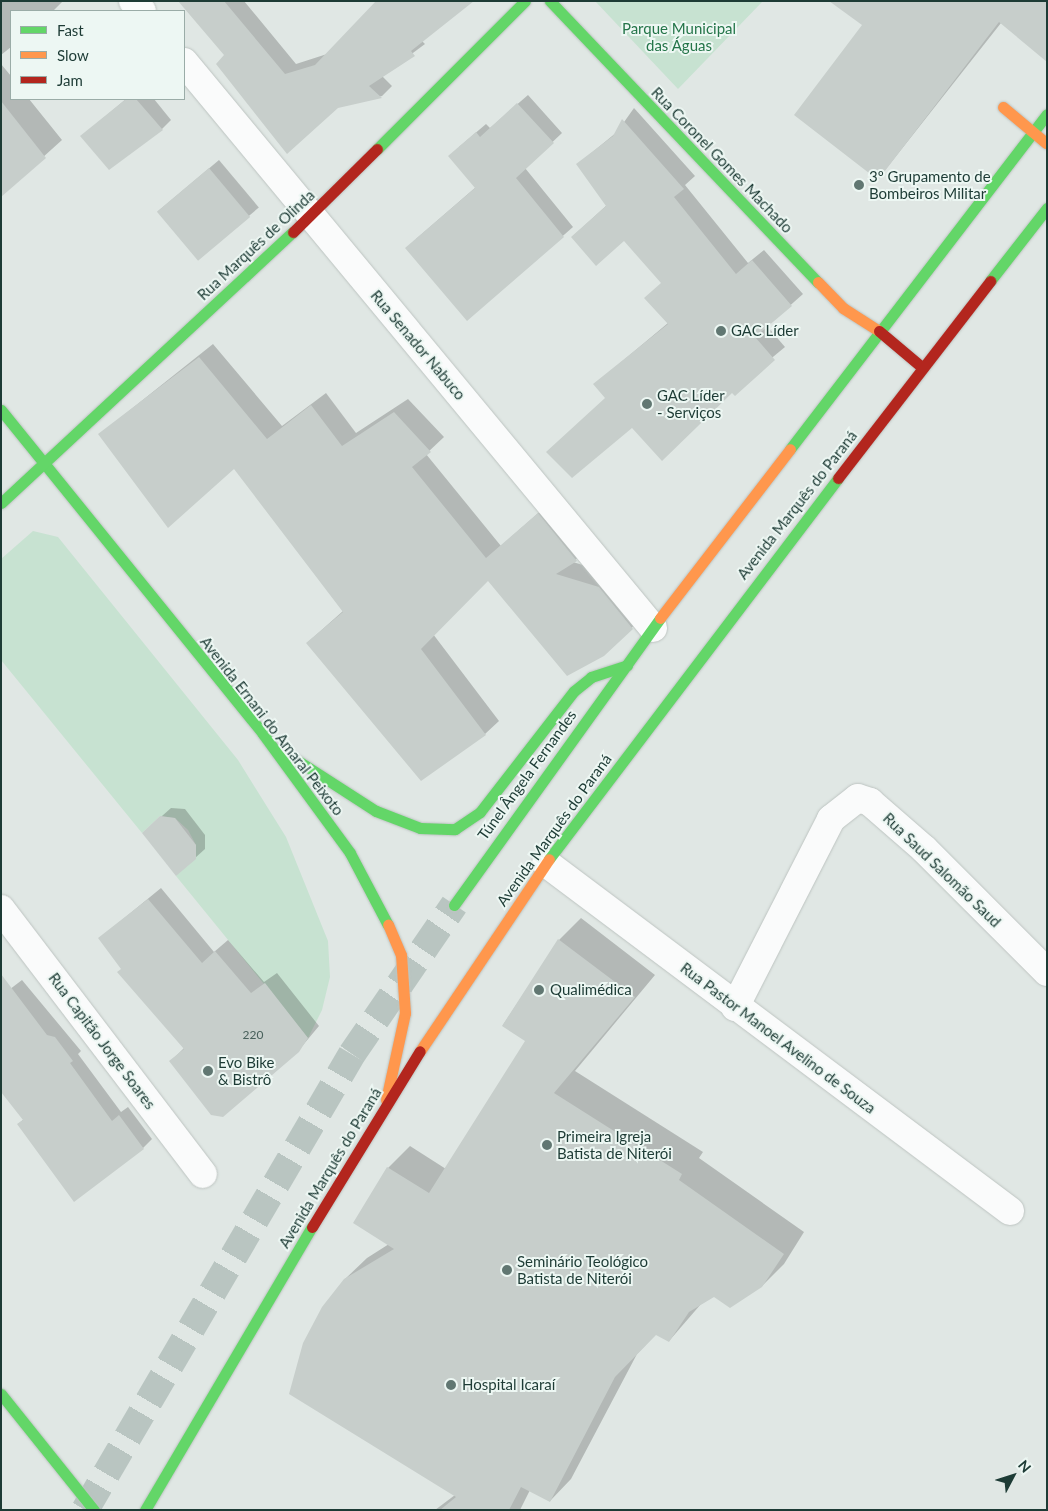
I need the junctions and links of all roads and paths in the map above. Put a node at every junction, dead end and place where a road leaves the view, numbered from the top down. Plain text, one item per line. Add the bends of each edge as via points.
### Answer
1 (525, 1) edge
2 (550, 1) edge
3 (185, 63) edge
4 (1003, 107) dead end
5 (1047, 114) edge
6 (1033, 132) junction
7 (1047, 144) edge
8 (1047, 208) edge
9 (310, 215) junction
10 (879, 331) junction
11 (923, 368) junction
12 (1, 410) edge
13 (44, 464) junction
14 (1, 503) edge
15 (653, 628) junction
16 (627, 665) junction
17 (262, 734) junction
18 (546, 864) junction
19 (454, 905) tunnel mouth
20 (1, 909) edge
21 (1047, 972) edge
22 (735, 1006) junction
23 (384, 1106) junction
24 (203, 1174) dead end
25 (1010, 1211) dead end
26 (1, 1394) edge
27 (94, 1510) edge
28 (145, 1510) edge

1 - 9 main road, Rua Marquês de Olinda
2 - 10 main road, Rua Coronel Gomes Machado via 843,308
3 - 9 street, Rua Senador Nabuco
4 - 6 main road
5 - 6 main road
6 - 7 main road
6 - 10 main road
8 - 11 main road, Avenida Marquês do Paraná
9 - 13 main road, Rua Marquês de Olinda
9 - 15 street, Rua Senador Nabuco
10 - 11 main road, Rua Coronel Gomes Machado
10 - 15 main road
11 - 18 main road, Avenida Marquês do Paraná
12 - 13 main road, Avenida Ernani do Amaral Peixoto
13 - 14 main road, Rua Marquês de Olinda
13 - 17 main road, Avenida Ernani do Amaral Peixoto
15 - 16 main road
16 - 17 main road via 591,678 574,691 480,812 455,829 420,828 376,811 323,781
16 - 19 main road, Túnel Ângela Fernandes
17 - 23 main road, Avenida Ernani do Amaral Peixoto via 350,853 401,955 405,1012
18 - 22 street, Rua Pastor Manoel Avelino de Souza
18 - 23 main road, Avenida Marquês do Paraná
20 - 24 street, Rua Capitão Jorge Soares
21 - 22 street, Rua Saud Salomão Saud via 924,849 870,802 858,798 831,819
22 - 25 street, Rua Pastor Manoel Avelino de Souza
23 - 28 main road, Avenida Marquês do Paraná
26 - 27 main road

